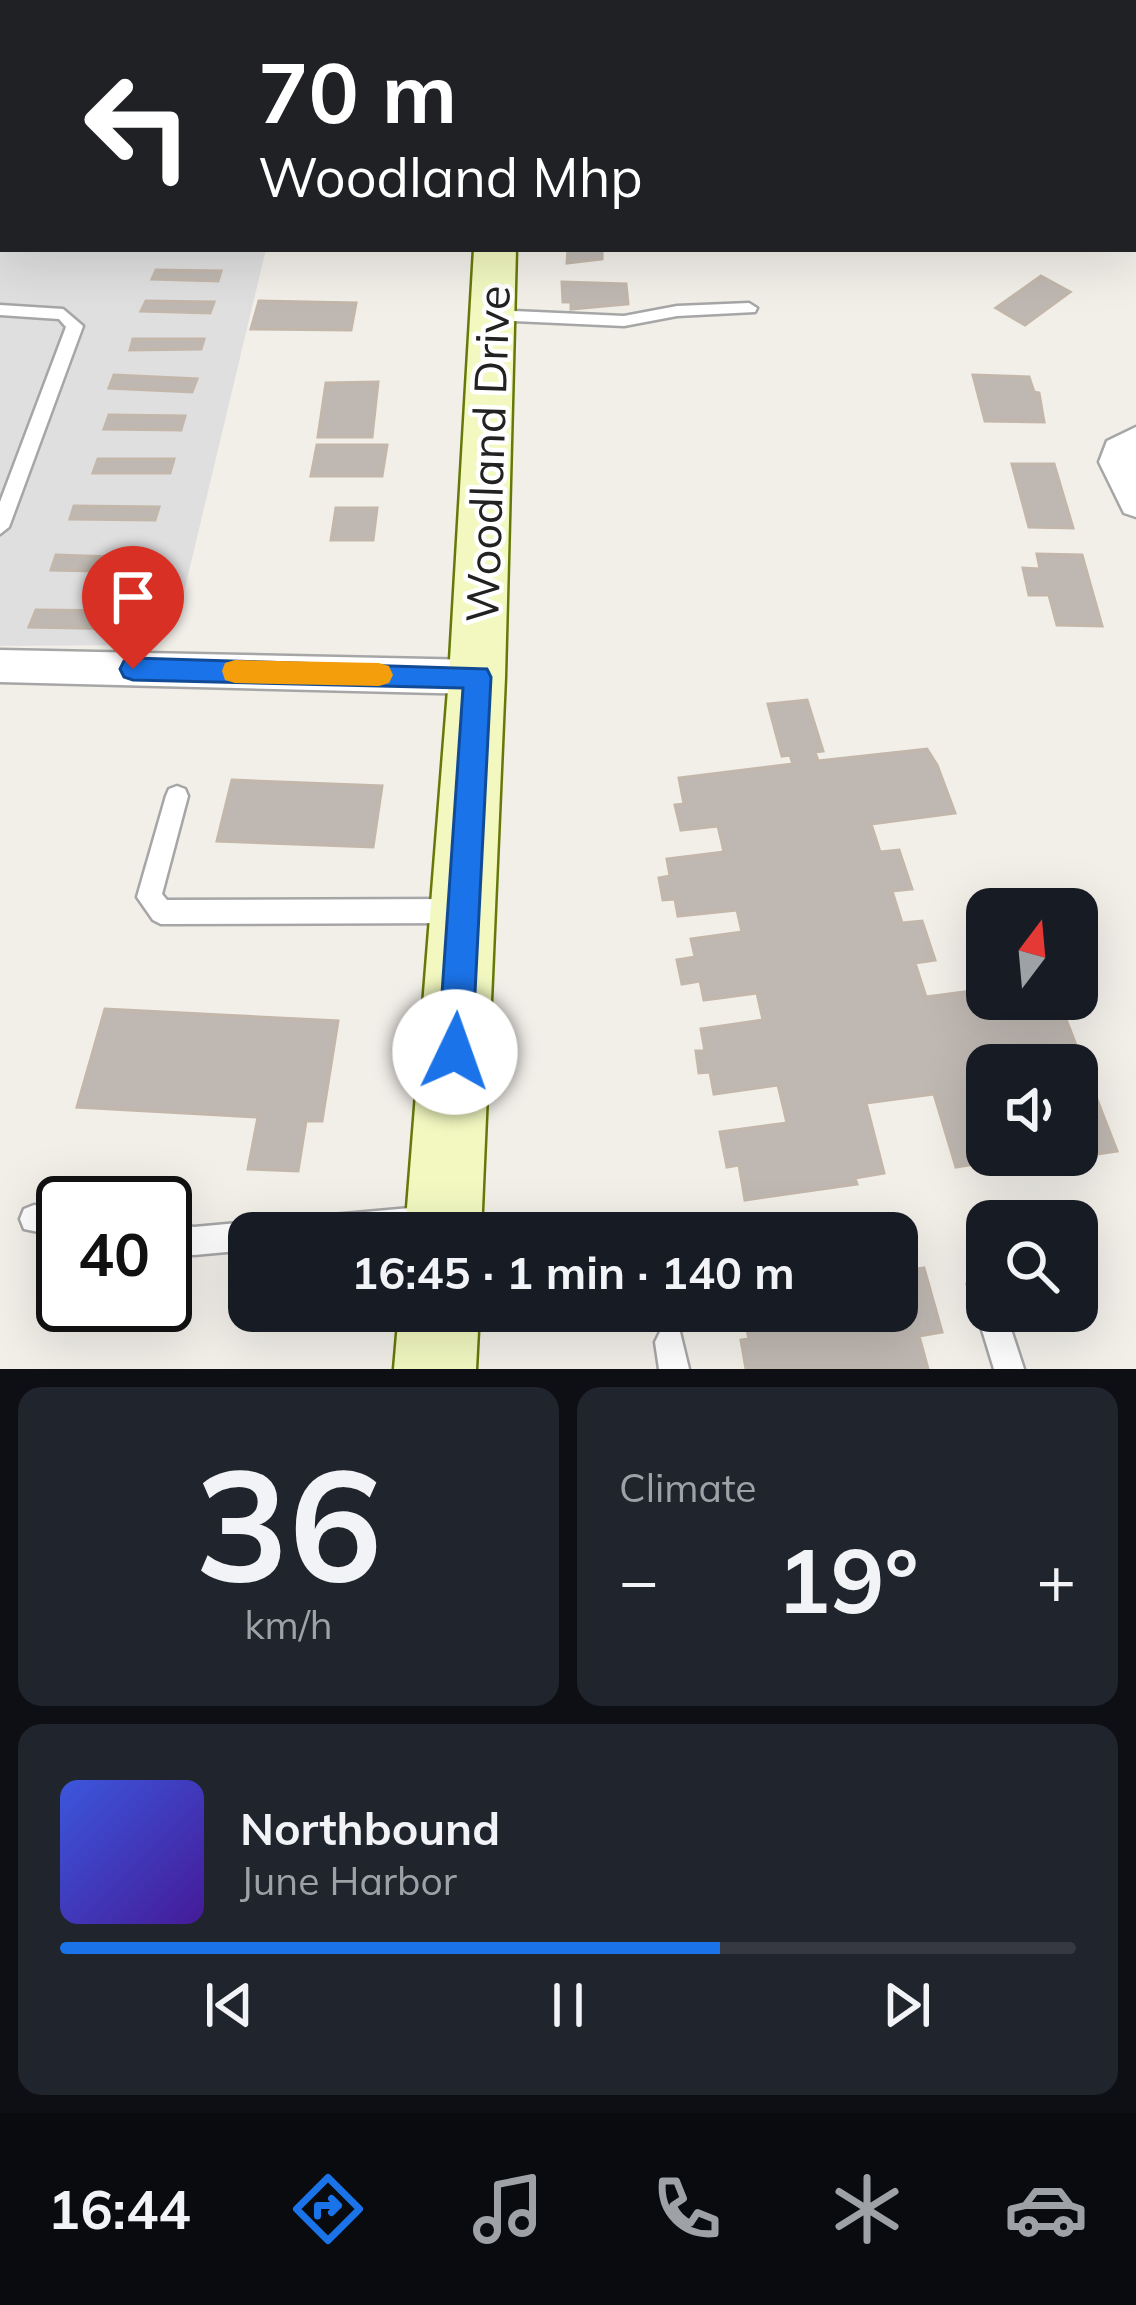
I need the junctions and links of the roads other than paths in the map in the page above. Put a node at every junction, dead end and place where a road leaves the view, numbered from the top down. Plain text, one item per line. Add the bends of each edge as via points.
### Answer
1 (496, 252) edge
2 (749, 308) dead end
3 (0, 310) edge
4 (493, 316) junction
5 (1136, 439) edge
6 (1136, 504) edge
7 (2, 516) edge
8 (0, 666) edge
9 (477, 677) junction
10 (177, 796) dead end
11 (463, 911) junction
12 (445, 1212) edge
13 (228, 1238) edge
14 (192, 1241) edge
15 (438, 1332) edge
16 (997, 1332) edge
17 (435, 1369) edge
18 (1009, 1369) edge

1 - 4 street, Woodland Drive
2 - 4 lane via 624,321
3 - 7 lane via 63,314 75,326
4 - 9 street, Woodland Drive
5 - 6 street via 1116,462
8 - 9 street
9 - 11 street, Woodland Drive
10 - 11 lane via 149,897 161,912
11 - 12 street, Woodland Drive
13 - 14 lane
15 - 17 street
16 - 18 lane

